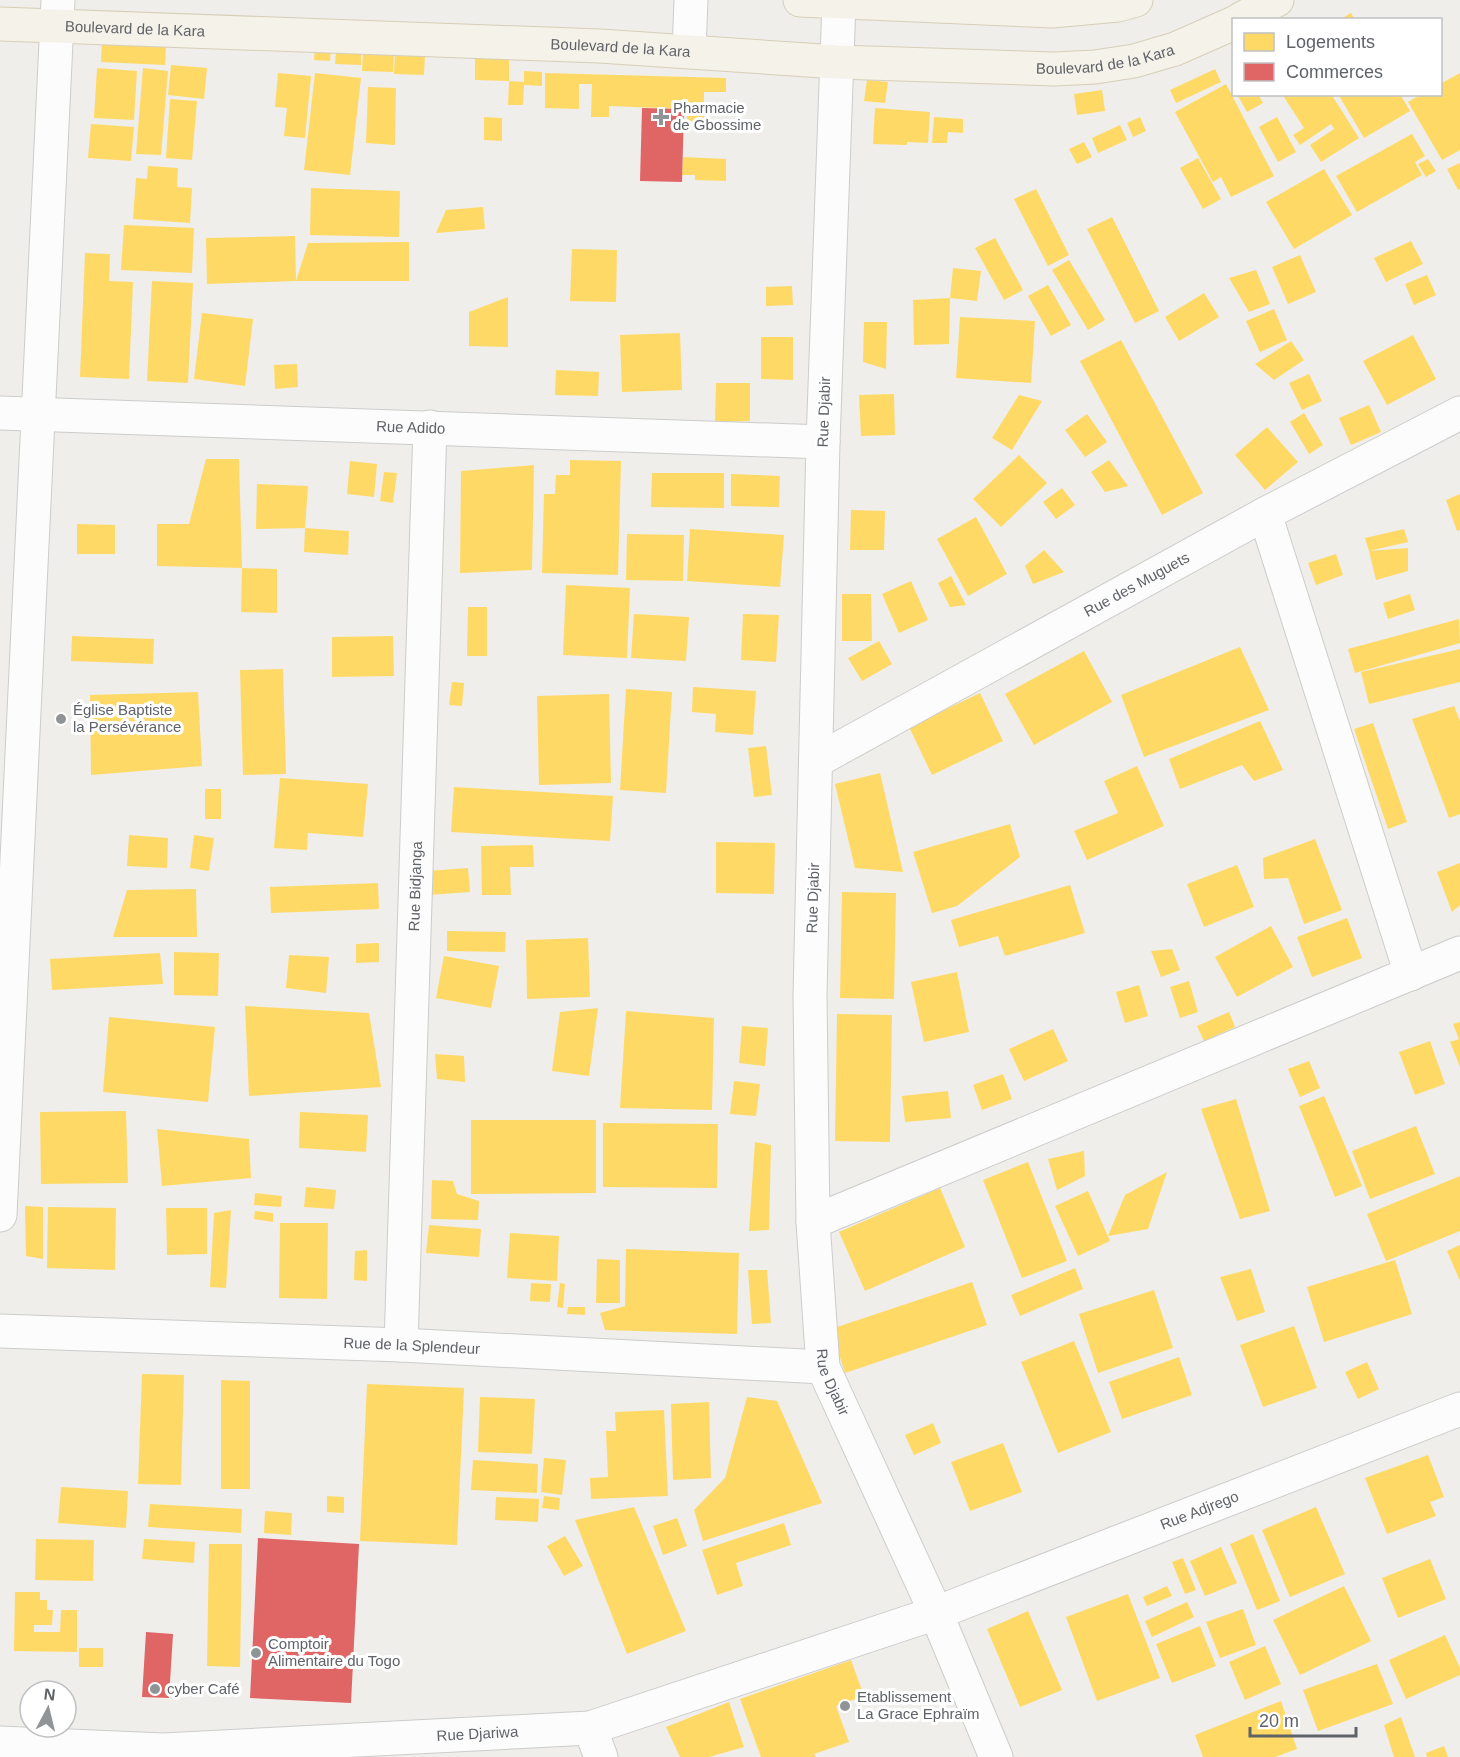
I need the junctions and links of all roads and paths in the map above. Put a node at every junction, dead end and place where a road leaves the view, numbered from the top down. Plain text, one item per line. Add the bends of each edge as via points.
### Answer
1 (691, 0) edge
2 (800, 0) edge
3 (1136, 0) edge
4 (1277, 0) edge
5 (839, 2) junction
6 (57, 13) edge
7 (1243, 18) edge
8 (1232, 22) edge
9 (0, 24) edge
10 (689, 51) junction
11 (837, 62) junction
12 (0, 413) edge
13 (1460, 413) edge
14 (38, 414) junction
15 (430, 427) junction
16 (823, 442) junction
17 (1265, 514) junction
18 (816, 761) junction
19 (1460, 952) edge
20 (1411, 974) junction
21 (0, 1215) edge
22 (813, 1222) junction
23 (0, 1331) edge
24 (401, 1345) junction
25 (823, 1367) junction
26 (1460, 1409) edge
27 (936, 1613) junction
28 (0, 1743) edge
29 (596, 1743) edge
30 (164, 1753) edge
31 (996, 1757) edge

1 - 10 street
2 - 5 main road
3 - 5 main road via 1052,11
4 - 7 main road
5 - 11 street, Rue Djabir
6 - 9 main road, Boulevard de la Kara
6 - 10 main road, Boulevard de la Kara
6 - 14 street
8 - 11 main road, Boulevard de la Kara via 1175,49 1095,67
10 - 11 main road, Boulevard de la Kara
11 - 16 street, Rue Djabir
12 - 14 street, Rue Adido
13 - 17 street, Rue des Muguets
14 - 15 street, Rue Adido
14 - 21 street
15 - 16 street, Rue Adido
15 - 24 street, Rue Bidjanga
16 - 18 street, Rue Djabir
17 - 18 street, Rue des Muguets
17 - 20 street
18 - 22 street, Rue Djabir via 810,995
19 - 20 street
20 - 22 street
22 - 25 street, Rue Djabir
23 - 24 street, Rue de la Splendeur
24 - 25 street, Rue de la Splendeur
25 - 27 street, Rue Djabir
26 - 27 street, Rue Adjrego
27 - 29 street, Rue Djariwa
27 - 31 street, Rue Djabir
28 - 30 street, Rue Djariwa
29 - 30 street, Rue Djariwa

